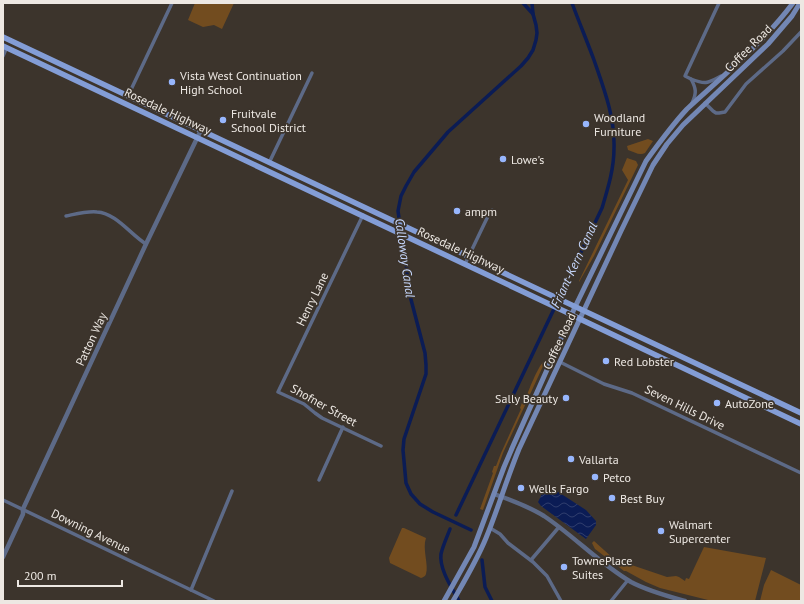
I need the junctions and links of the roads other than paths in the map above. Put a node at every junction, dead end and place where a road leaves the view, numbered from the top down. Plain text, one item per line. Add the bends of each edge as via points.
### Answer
1 (172, 3) edge
2 (719, 3) edge
3 (793, 3) edge
4 (800, 3) edge
5 (801, 32) edge
6 (4, 39) edge
7 (5, 46) edge
8 (3, 56) edge
9 (57, 63) junction
10 (312, 73) dead end
11 (724, 75) junction
12 (691, 79) junction
13 (83, 83) junction
14 (128, 96) junction
15 (121, 102) junction
16 (705, 103) junction
17 (691, 105) junction
18 (163, 113) junction
19 (201, 130) junction
20 (198, 137) junction
21 (269, 163) junction
22 (323, 197) junction
23 (366, 208) junction
24 (492, 210) dead end
25 (66, 216) dead end
26 (363, 216) junction
27 (392, 225) junction
28 (146, 244) junction
29 (469, 257) junction
30 (465, 264) junction
31 (575, 307) junction
32 (584, 311) junction
33 (572, 315) junction
34 (580, 320) junction
35 (560, 362) junction
36 (278, 392) joint
37 (801, 413) edge
38 (801, 424) edge
39 (343, 427) junction
40 (381, 446) dead end
41 (801, 473) edge
42 (319, 480) dead end
43 (232, 491) dead end
44 (494, 494) junction
45 (501, 496) junction
46 (3, 500) edge
47 (22, 509) junction
48 (559, 527) junction
49 (490, 528) junction
50 (3, 557) edge
51 (531, 560) junction
52 (628, 580) junction
53 (191, 590) junction
54 (214, 601) edge
55 (444, 601) edge
56 (453, 601) edge
57 (561, 601) edge
58 (611, 601) edge
59 (686, 601) edge

1 - 14 street
2 - 12 street via 685,76
3 - 11 main road, Coffee Road via 764,38
4 - 16 main road, Coffee Road via 768,44
5 - 16 street, Coffee Road via 746,84 725,112 716,113
6 - 9 main road, Rosedale Highway
7 - 8 street
7 - 9 main road via 12,46 44,61
7 - 13 main road, Rosedale Highway
9 - 14 main road, Rosedale Highway
10 - 21 street
11 - 12 street, Coffee Road via 708,83
11 - 17 main road, Coffee Road
12 - 17 street via 696,92
13 - 14 main road via 92,84 121,97
13 - 15 main road, Rosedale Highway
14 - 18 main road, Rosedale Highway
15 - 18 main road via 132,103 157,114
15 - 20 main road, Rosedale Highway
16 - 32 main road, Coffee Road via 675,134 653,165
17 - 31 main road, Coffee Road via 668,130 646,161
18 - 19 main road, Rosedale Highway
19 - 20 street, Patton Way
19 - 21 main road, Rosedale Highway
20 - 22 main road, Rosedale Highway
20 - 28 street, Patton Way
21 - 23 main road, Rosedale Highway
22 - 23 main road via 330,197 356,209
22 - 26 main road, Rosedale Highway
23 - 27 main road, Rosedale Highway
24 - 29 street
25 - 28 street via 82,212 107,215
26 - 27 main road, Rosedale Highway
26 - 36 street, Henry Lane
27 - 29 main road, Rosedale Highway via 406,228
27 - 30 main road, Rosedale Highway via 406,236
28 - 47 street, Patton Way
29 - 30 street
29 - 31 main road, Rosedale Highway
30 - 33 main road, Rosedale Highway
31 - 32 main road, Rosedale Highway
31 - 33 main road, Coffee Road
32 - 34 main road, Coffee Road
32 - 37 main road, Rosedale Highway
33 - 34 main road, Rosedale Highway
33 - 44 main road, Coffee Road
34 - 35 main road, Coffee Road
34 - 38 main road, Rosedale Highway
35 - 41 street, Seven Hills Drive
35 - 45 main road, Coffee Road
36 - 39 street, Shofner Street
39 - 40 street, Shofner Street
39 - 42 street
43 - 53 street
44 - 45 street
44 - 55 main road, Coffee Road via 474,547
45 - 48 street via 531,508
45 - 49 main road, Coffee Road
46 - 47 street, Downing Avenue
47 - 50 street, Patton Way via 23,514
47 - 53 street, Downing Avenue
48 - 51 street
48 - 52 street
49 - 51 street
49 - 56 main road, Coffee Road via 472,569
51 - 57 street via 547,576
52 - 58 street
52 - 59 street via 652,591
53 - 54 street, Downing Avenue

